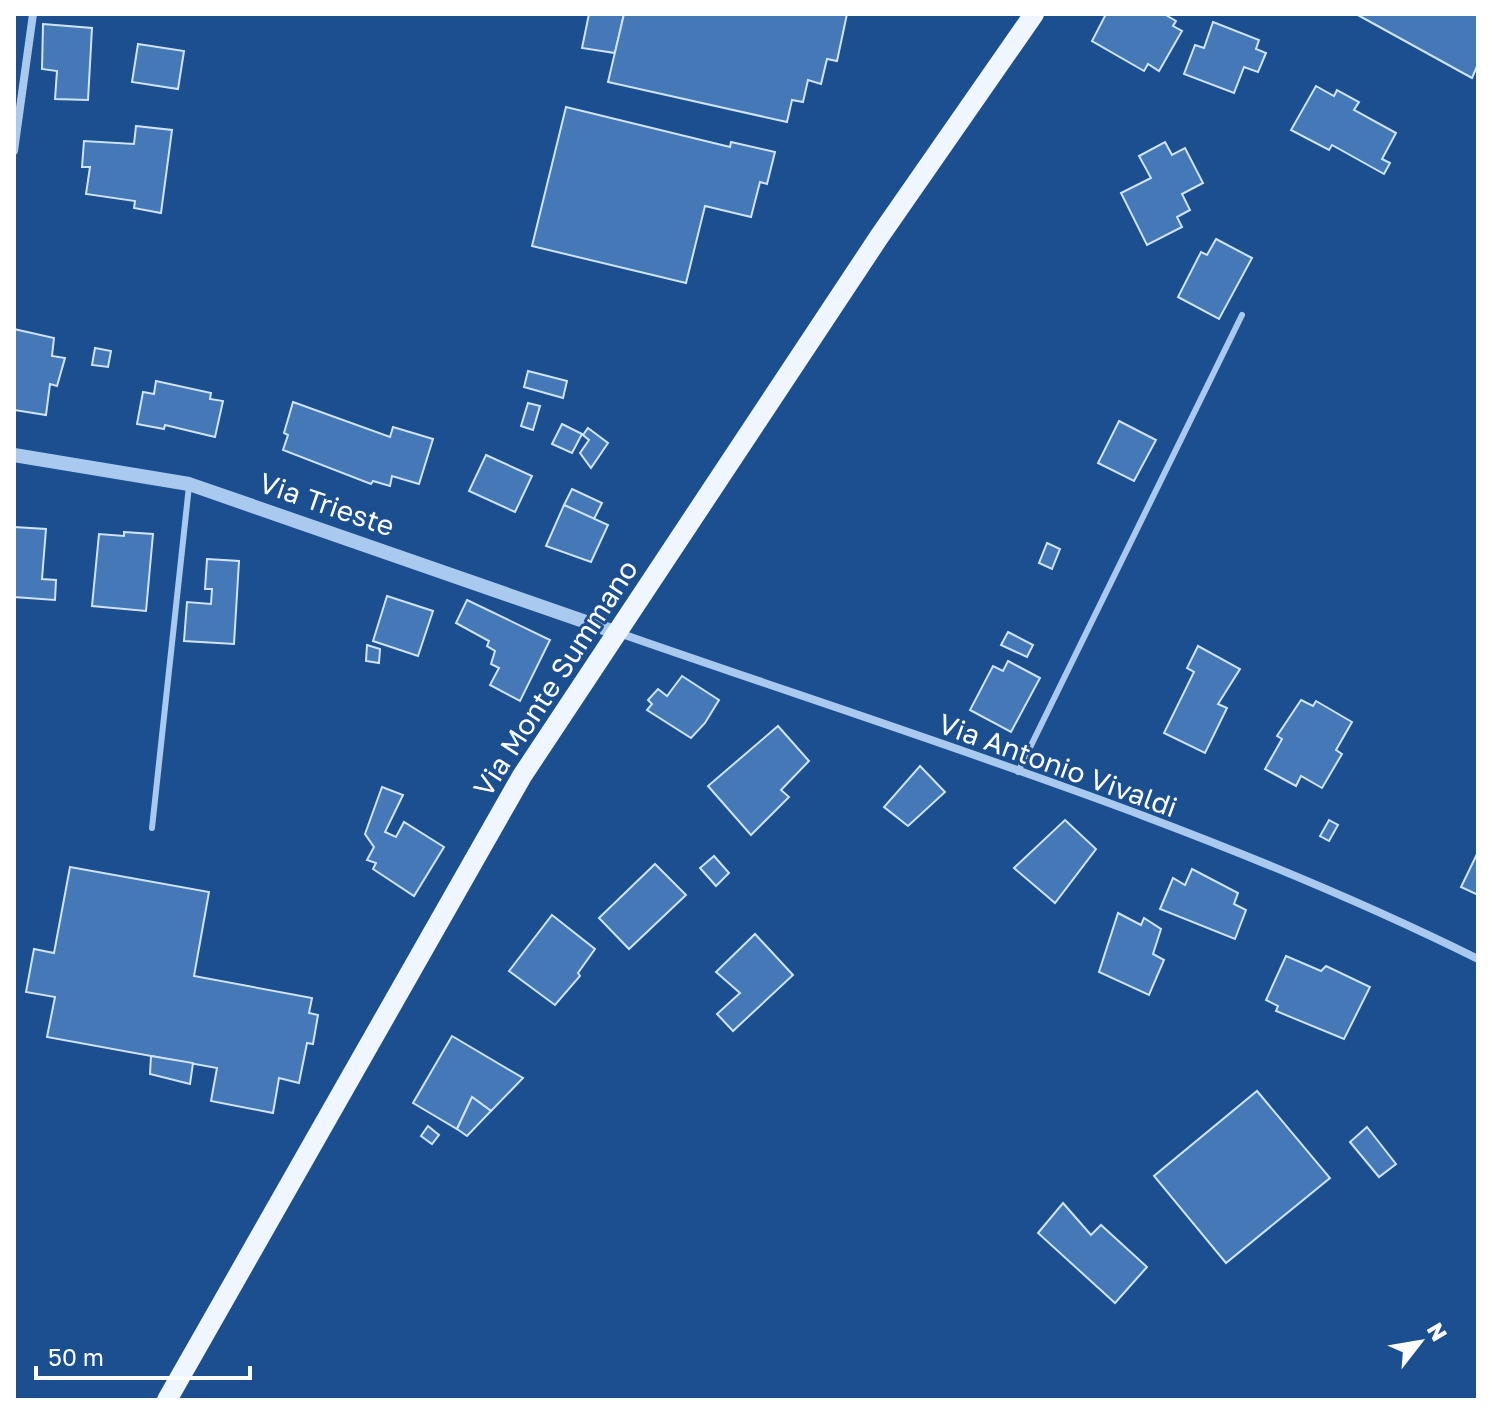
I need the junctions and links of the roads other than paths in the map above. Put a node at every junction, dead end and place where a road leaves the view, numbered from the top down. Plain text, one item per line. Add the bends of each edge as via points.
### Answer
1 (33, 14) edge
2 (1034, 14) edge
3 (14, 151) edge
4 (1242, 315) dead end
5 (14, 455) edge
6 (189, 484) junction
7 (615, 632) junction
8 (1018, 772) junction
9 (152, 828) dead end
10 (1478, 959) edge
11 (167, 1400) edge

1 - 3 street
2 - 7 main road, Via Monte Summano
4 - 8 lane
5 - 6 street, Via Trieste
6 - 7 street, Via Trieste
6 - 9 lane
7 - 8 street, Via Antonio Vivaldi
7 - 11 main road, Via Monte Summano via 522,776
8 - 10 street, Via Antonio Vivaldi via 1405,922

